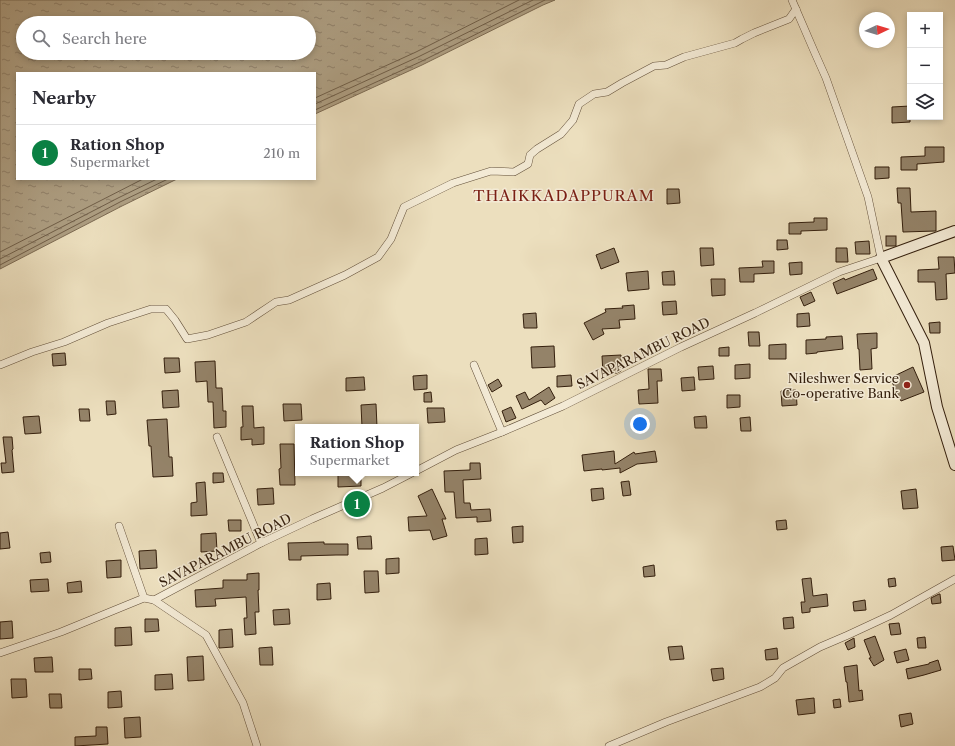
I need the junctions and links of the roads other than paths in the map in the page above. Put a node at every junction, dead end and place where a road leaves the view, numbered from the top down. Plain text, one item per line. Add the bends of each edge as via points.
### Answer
1 (792, 0) edge
2 (796, 9) junction
3 (955, 231) edge
4 (881, 258) junction
5 (0, 365) edge
6 (474, 365) dead end
7 (502, 432) junction
8 (217, 437) dead end
9 (955, 465) edge
10 (419, 469) edge
11 (406, 476) edge
12 (119, 526) dead end
13 (261, 543) junction
14 (955, 579) edge
15 (144, 598) junction
16 (154, 600) junction
17 (0, 653) edge
18 (257, 746) edge
19 (609, 746) edge

1 - 2 street
2 - 4 street via 826,78 868,197
2 - 5 street via 789,19 735,44 684,57 666,66 654,66 607,92 594,94 579,104 573,120 561,134 530,155 528,164 514,172 491,171 453,183 404,207 391,239 378,256 345,275 289,300 276,302 246,322 187,339 166,309 151,309
3 - 4 main road
4 - 7 street, SAVAPARAMBU ROAD via 839,272 563,406
4 - 9 main road via 924,343 937,407
6 - 7 street
7 - 10 street, SAVAPARAMBU ROAD via 456,450
8 - 13 street
11 - 13 street, SAVAPARAMBU ROAD
12 - 15 street
13 - 16 street, SAVAPARAMBU ROAD
14 - 19 street via 891,615 820,647 783,668 775,678 760,687
15 - 16 street, SAVAPARAMBU ROAD
15 - 17 street via 61,632
16 - 18 street via 206,636 243,703

